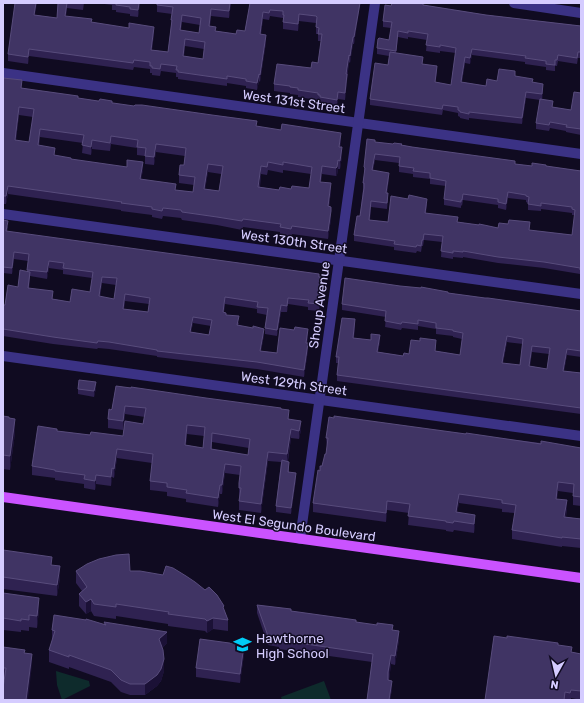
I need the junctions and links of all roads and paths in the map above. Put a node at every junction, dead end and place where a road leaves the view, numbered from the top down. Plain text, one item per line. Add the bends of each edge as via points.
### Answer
1 (375, 3) edge
2 (514, 3) edge
3 (581, 12) edge
4 (3, 73) edge
5 (358, 124) junction
6 (581, 154) edge
7 (3, 214) edge
8 (339, 261) junction
9 (581, 294) edge
10 (3, 356) edge
11 (319, 399) junction
12 (581, 436) edge
13 (3, 498) edge
14 (300, 539) junction
15 (581, 578) edge

1 - 5 street, Shoup Avenue
2 - 3 street
4 - 5 street, West 131st Street
5 - 6 street, West 131st Street
5 - 8 street, Shoup Avenue
7 - 8 street, West 130th Street
8 - 9 street, West 130th Street
8 - 11 street, Shoup Avenue
10 - 11 street, West 129th Street
11 - 12 street, West 129th Street
11 - 14 street, Shoup Avenue
13 - 14 main road, West El Segundo Boulevard
14 - 15 main road, West El Segundo Boulevard

